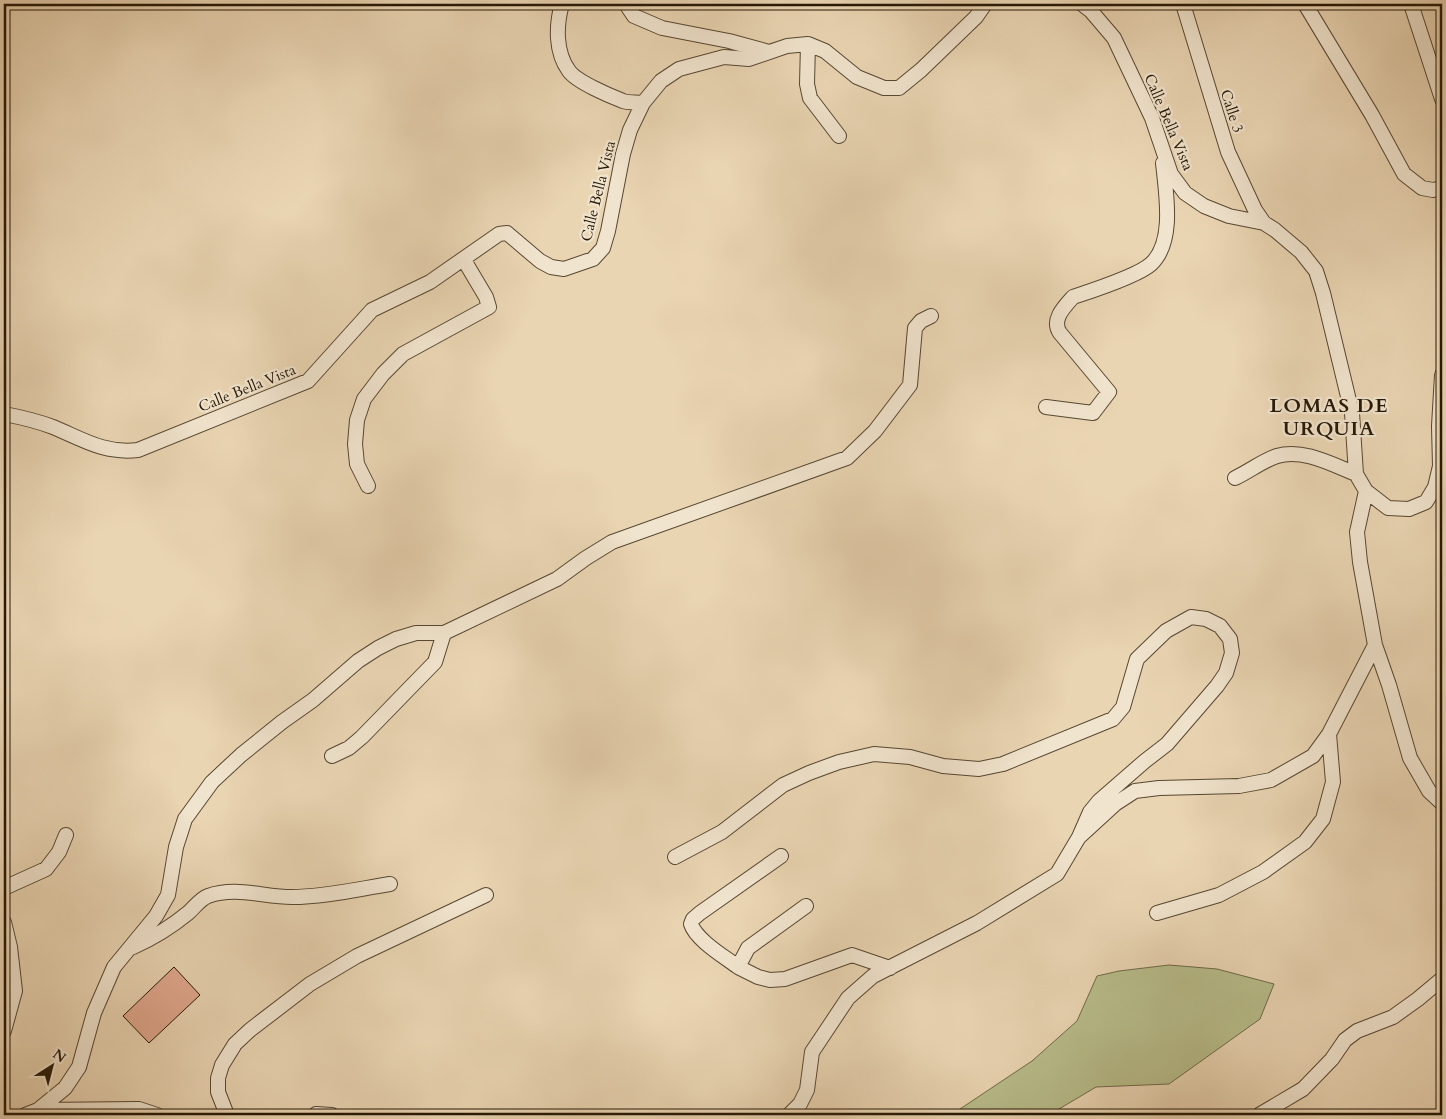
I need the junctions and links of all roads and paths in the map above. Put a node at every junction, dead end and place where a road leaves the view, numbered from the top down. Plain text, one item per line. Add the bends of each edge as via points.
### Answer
1 (562, 4) edge
2 (626, 4) edge
3 (985, 4) edge
4 (1082, 4) edge
5 (1183, 4) edge
6 (1305, 4) edge
7 (1411, 4) edge
8 (808, 44) junction
9 (769, 52) junction
10 (1442, 98) edge
11 (642, 103) junction
12 (839, 136) dead end
13 (1162, 148) junction
14 (1442, 188) edge
15 (1258, 221) junction
16 (464, 260) junction
17 (931, 316) dead end
18 (1442, 375) edge
19 (1046, 407) dead end
20 (4, 414) edge
21 (32, 420) junction
22 (4, 423) edge
23 (1356, 474) junction
24 (1236, 478) dead end
25 (368, 486) dead end
26 (1366, 491) junction
27 (444, 633) junction
28 (1375, 645) junction
29 (1329, 734) junction
30 (332, 756) dead end
31 (1442, 803) edge
32 (66, 835) dead end
33 (1079, 837) junction
34 (781, 856) dead end
35 (676, 857) dead end
36 (390, 884) dead end
37 (4, 888) edge
38 (486, 895) dead end
39 (806, 906) dead end
40 (1157, 913) dead end
41 (4, 922) edge
42 (130, 948) junction
43 (738, 967) junction
44 (890, 968) junction
45 (1442, 979) edge
46 (4, 1030) edge
47 (31, 1113) edge
48 (157, 1115) edge
49 (226, 1115) edge
50 (314, 1115) edge
51 (332, 1115) edge
52 (788, 1115) edge
53 (1259, 1115) edge

1 - 11 street via 558,33 560,53 570,72 583,82 625,101
2 - 9 street via 634,16 662,28
3 - 8 street via 970,23 898,88 884,88 857,77 826,51
4 - 13 street, Calle Bella Vista via 1114,38 1145,101
5 - 15 street, Calle 3 via 1228,152
6 - 14 street via 1404,174 1422,188
7 - 10 street
8 - 9 street, Calle Bella Vista
8 - 12 street via 810,98
9 - 11 street, Calle Bella Vista via 749,59 724,58 679,69 661,81
11 - 16 street, Calle Bella Vista via 622,154 603,248 593,259 564,270 552,267 540,262 507,233 500,234
13 - 15 street, Calle Bella Vista via 1171,174 1185,193 1204,206 1229,216
13 - 19 street via 1166,232 1158,257 1143,270 1073,297 1056,322 1060,333 1109,392 1093,413
15 - 23 street via 1275,230 1301,252 1316,271 1352,413
16 - 21 street, Calle Bella Vista via 430,282 372,310 308,381 138,450 104,449
16 - 25 street via 489,307 403,354 364,399 357,420 355,444 357,464
17 - 27 street via 915,328 910,385 876,431 847,458 612,542 557,579
18 - 26 street via 1440,466 1435,487 1426,502 1409,508 1388,508
20 - 21 street, Calle Bella Vista
21 - 22 street
23 - 24 street via 1297,454 1277,456
23 - 26 street
26 - 28 street via 1357,532
27 - 30 street via 434,662 362,737
27 - 42 street via 416,633 378,648 241,754 212,782 185,819 176,847 168,895
28 - 29 street
28 - 31 street via 1410,758 1429,791
29 - 33 street via 1314,756 1271,780 1239,786 1135,790
29 - 40 street via 1333,782 1323,820 1306,842 1263,872 1219,895
32 - 37 street via 46,869
33 - 35 street via 1090,812 1099,801 1166,744 1217,686 1232,653 1230,640 1220,626 1192,617 1166,631 1151,644 1137,659 1123,707 1113,719 1003,764 979,769 874,754 839,762 783,785 722,832
33 - 44 street via 1057,874 977,923
34 - 43 street via 700,913 691,924 704,941
36 - 42 street via 290,897 223,892 206,897 168,929
38 - 49 street via 358,956 310,984 250,1030 235,1044 218,1078 218,1092
39 - 43 street via 748,948
41 - 46 street via 15,992
42 - 47 street via 114,968 94,1013 78,1067 65,1088
43 - 44 street via 770,980 785,979 852,955
44 - 52 street via 873,976 848,998 812,1052 807,1090 800,1104
45 - 53 street via 1392,1017 1357,1031 1345,1040 1303,1090
47 - 48 street via 140,1108
50 - 51 street

